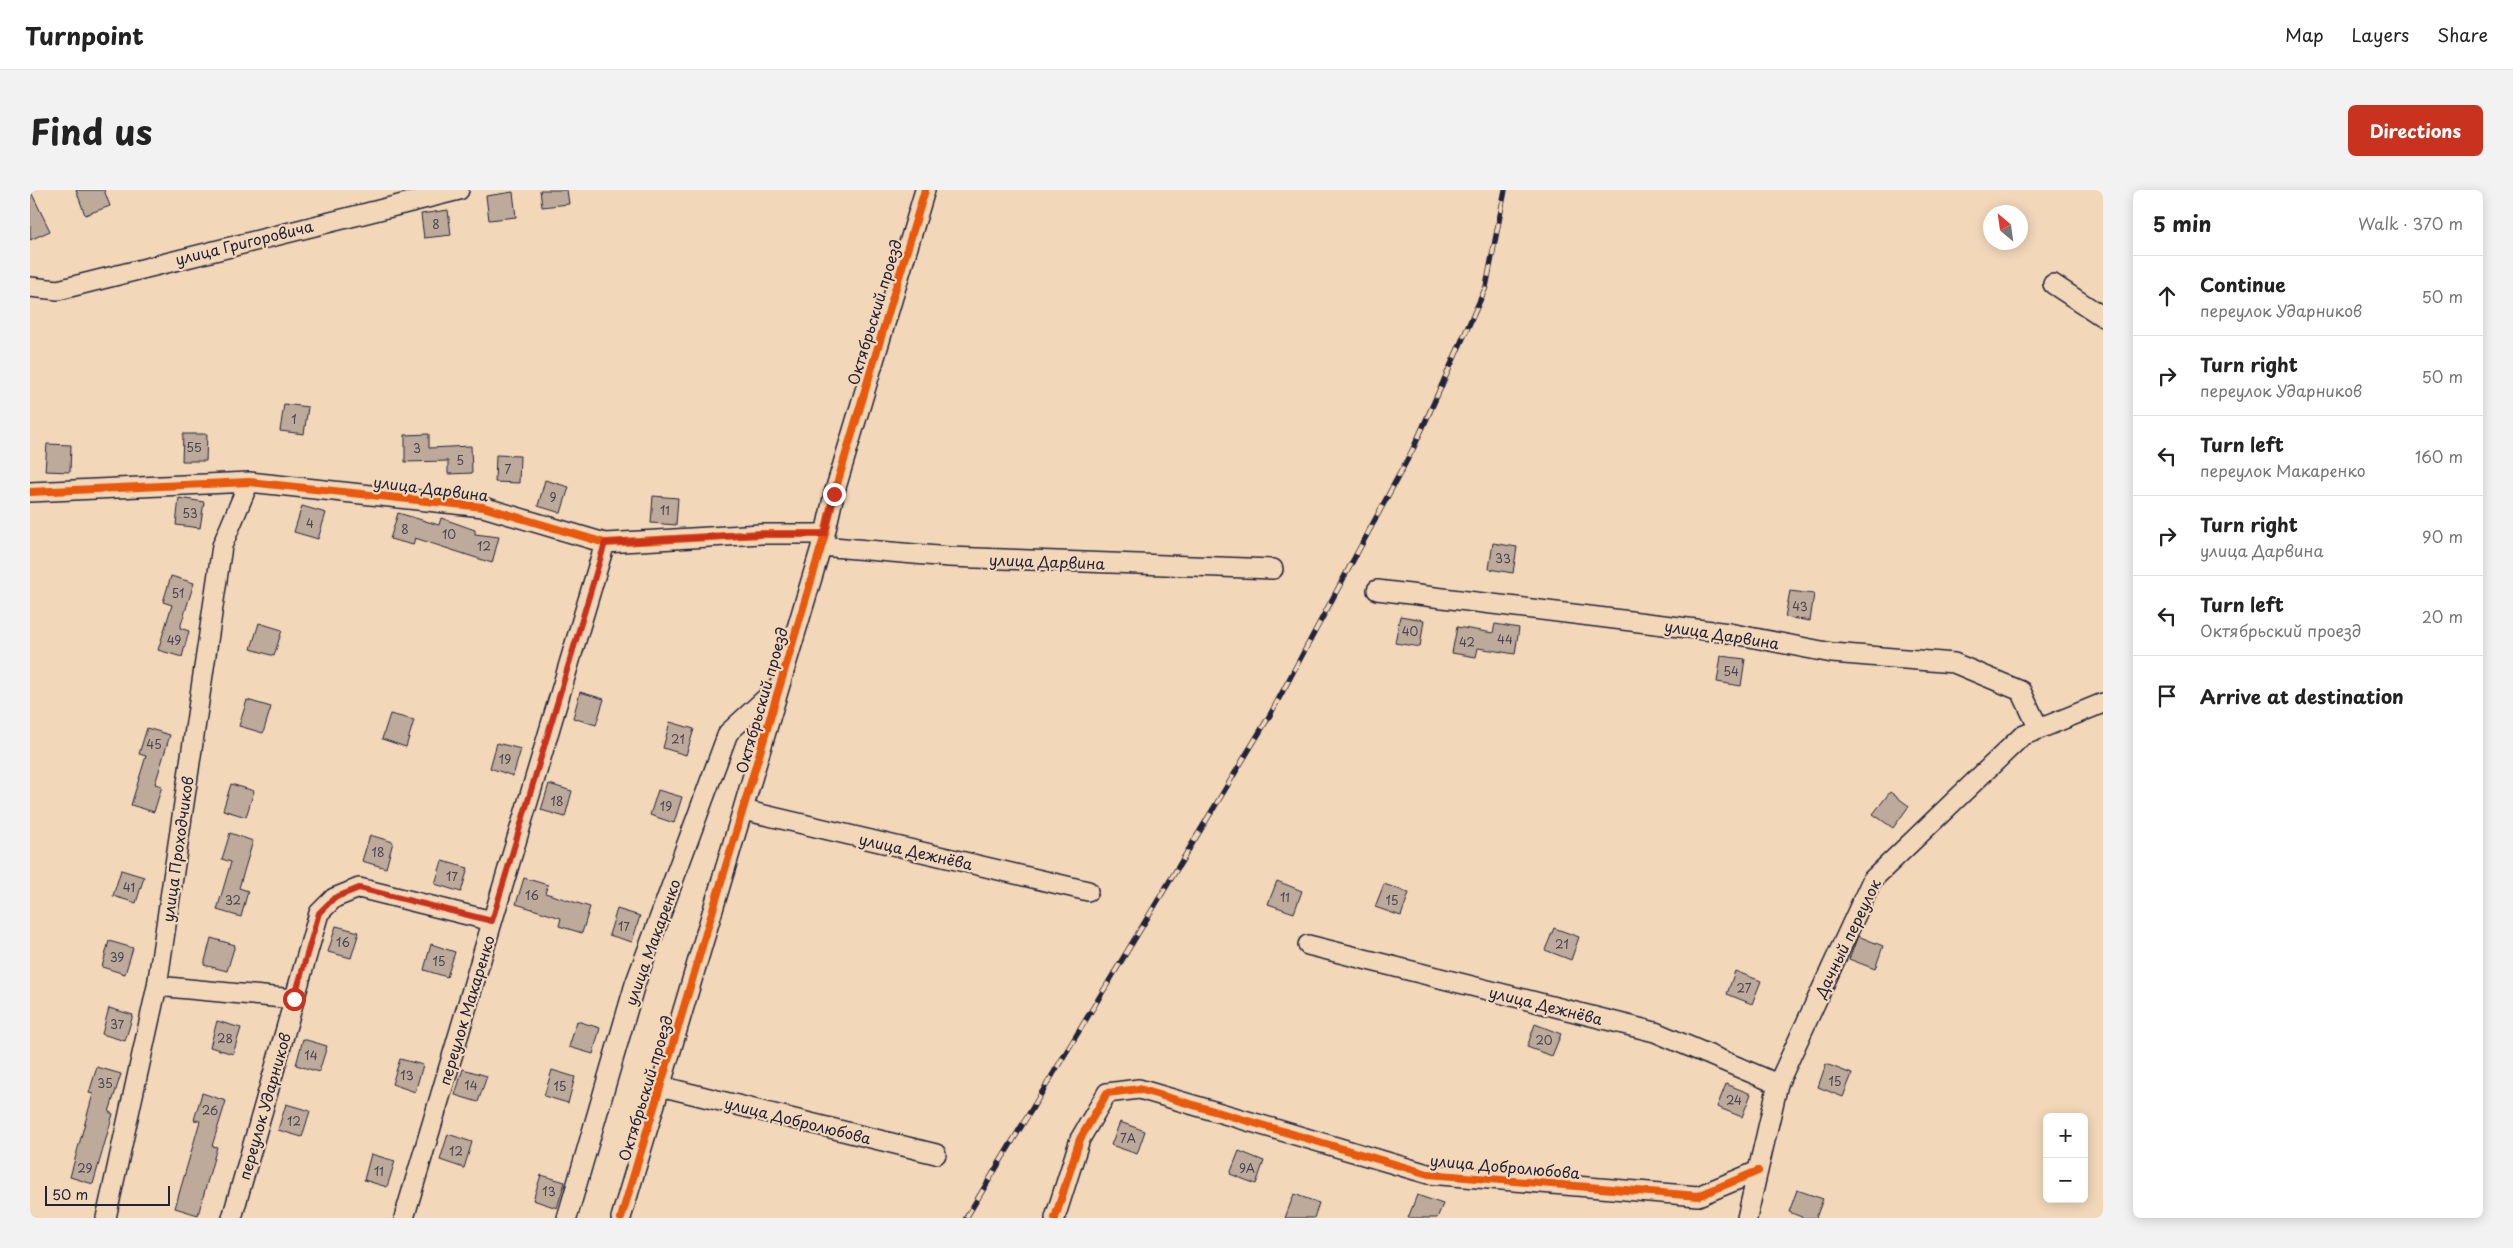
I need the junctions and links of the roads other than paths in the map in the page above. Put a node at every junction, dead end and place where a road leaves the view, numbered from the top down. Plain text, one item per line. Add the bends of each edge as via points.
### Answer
1 (459, 190) edge
2 (925, 190) edge
3 (2053, 284) dead end
4 (30, 287) edge
5 (2103, 317) edge
6 (249, 482) junction
7 (30, 492) edge
8 (823, 540) junction
9 (605, 543) junction
10 (1273, 569) dead end
11 (1377, 590) dead end
12 (778, 688) junction
13 (2103, 703) edge
14 (2039, 729) junction
15 (743, 810) junction
16 (1088, 891) dead end
17 (492, 921) junction
18 (1308, 945) dead end
19 (157, 986) junction
20 (294, 999) junction
21 (1778, 1084) junction
22 (660, 1086) junction
23 (936, 1154) dead end
24 (1758, 1171) junction
25 (106, 1218) edge
26 (232, 1218) edge
27 (404, 1218) edge
28 (566, 1218) edge
29 (621, 1218) edge
30 (1055, 1218) edge
31 (1746, 1218) edge

1 - 4 street, улица Григоровича via 58,290
2 - 8 street, Октябрьский проезд
3 - 5 street
6 - 7 street, улица Дарвина
6 - 9 street, улица Дарвина via 483,507
6 - 19 street, улица Проходчиков via 222,546
8 - 9 street, улица Дарвина via 761,534
8 - 10 street, улица Дарвина via 949,557
8 - 12 street, Октябрьский проезд
9 - 17 street, переулок Макаренко
11 - 14 street, улица Дарвина via 1729,633 1832,652 1954,663 2020,691
12 - 15 street, Октябрьский проезд
12 - 28 street, улица Макаренко via 728,733 635,984
13 - 14 street, Дачный переулок
14 - 21 street, Дачный переулок via 2022,736 1872,880
15 - 16 street, улица Дежнёва
15 - 22 street, Октябрьский проезд
17 - 20 street, переулок Ударников via 359,888 334,898 319,913
17 - 27 street, переулок Макаренко
18 - 21 street, улица Дежнёва via 1655,1032
19 - 20 street
19 - 25 street, улица Проходчиков
20 - 26 street, переулок Ударников
21 - 24 street, Дачный переулок
22 - 23 street, улица Добролюбова
22 - 29 street, Октябрьский проезд
24 - 30 street, улица Добролюбова via 1698,1196 1428,1174 1139,1089 1107,1093 1080,1139
24 - 31 street, Дачный переулок

